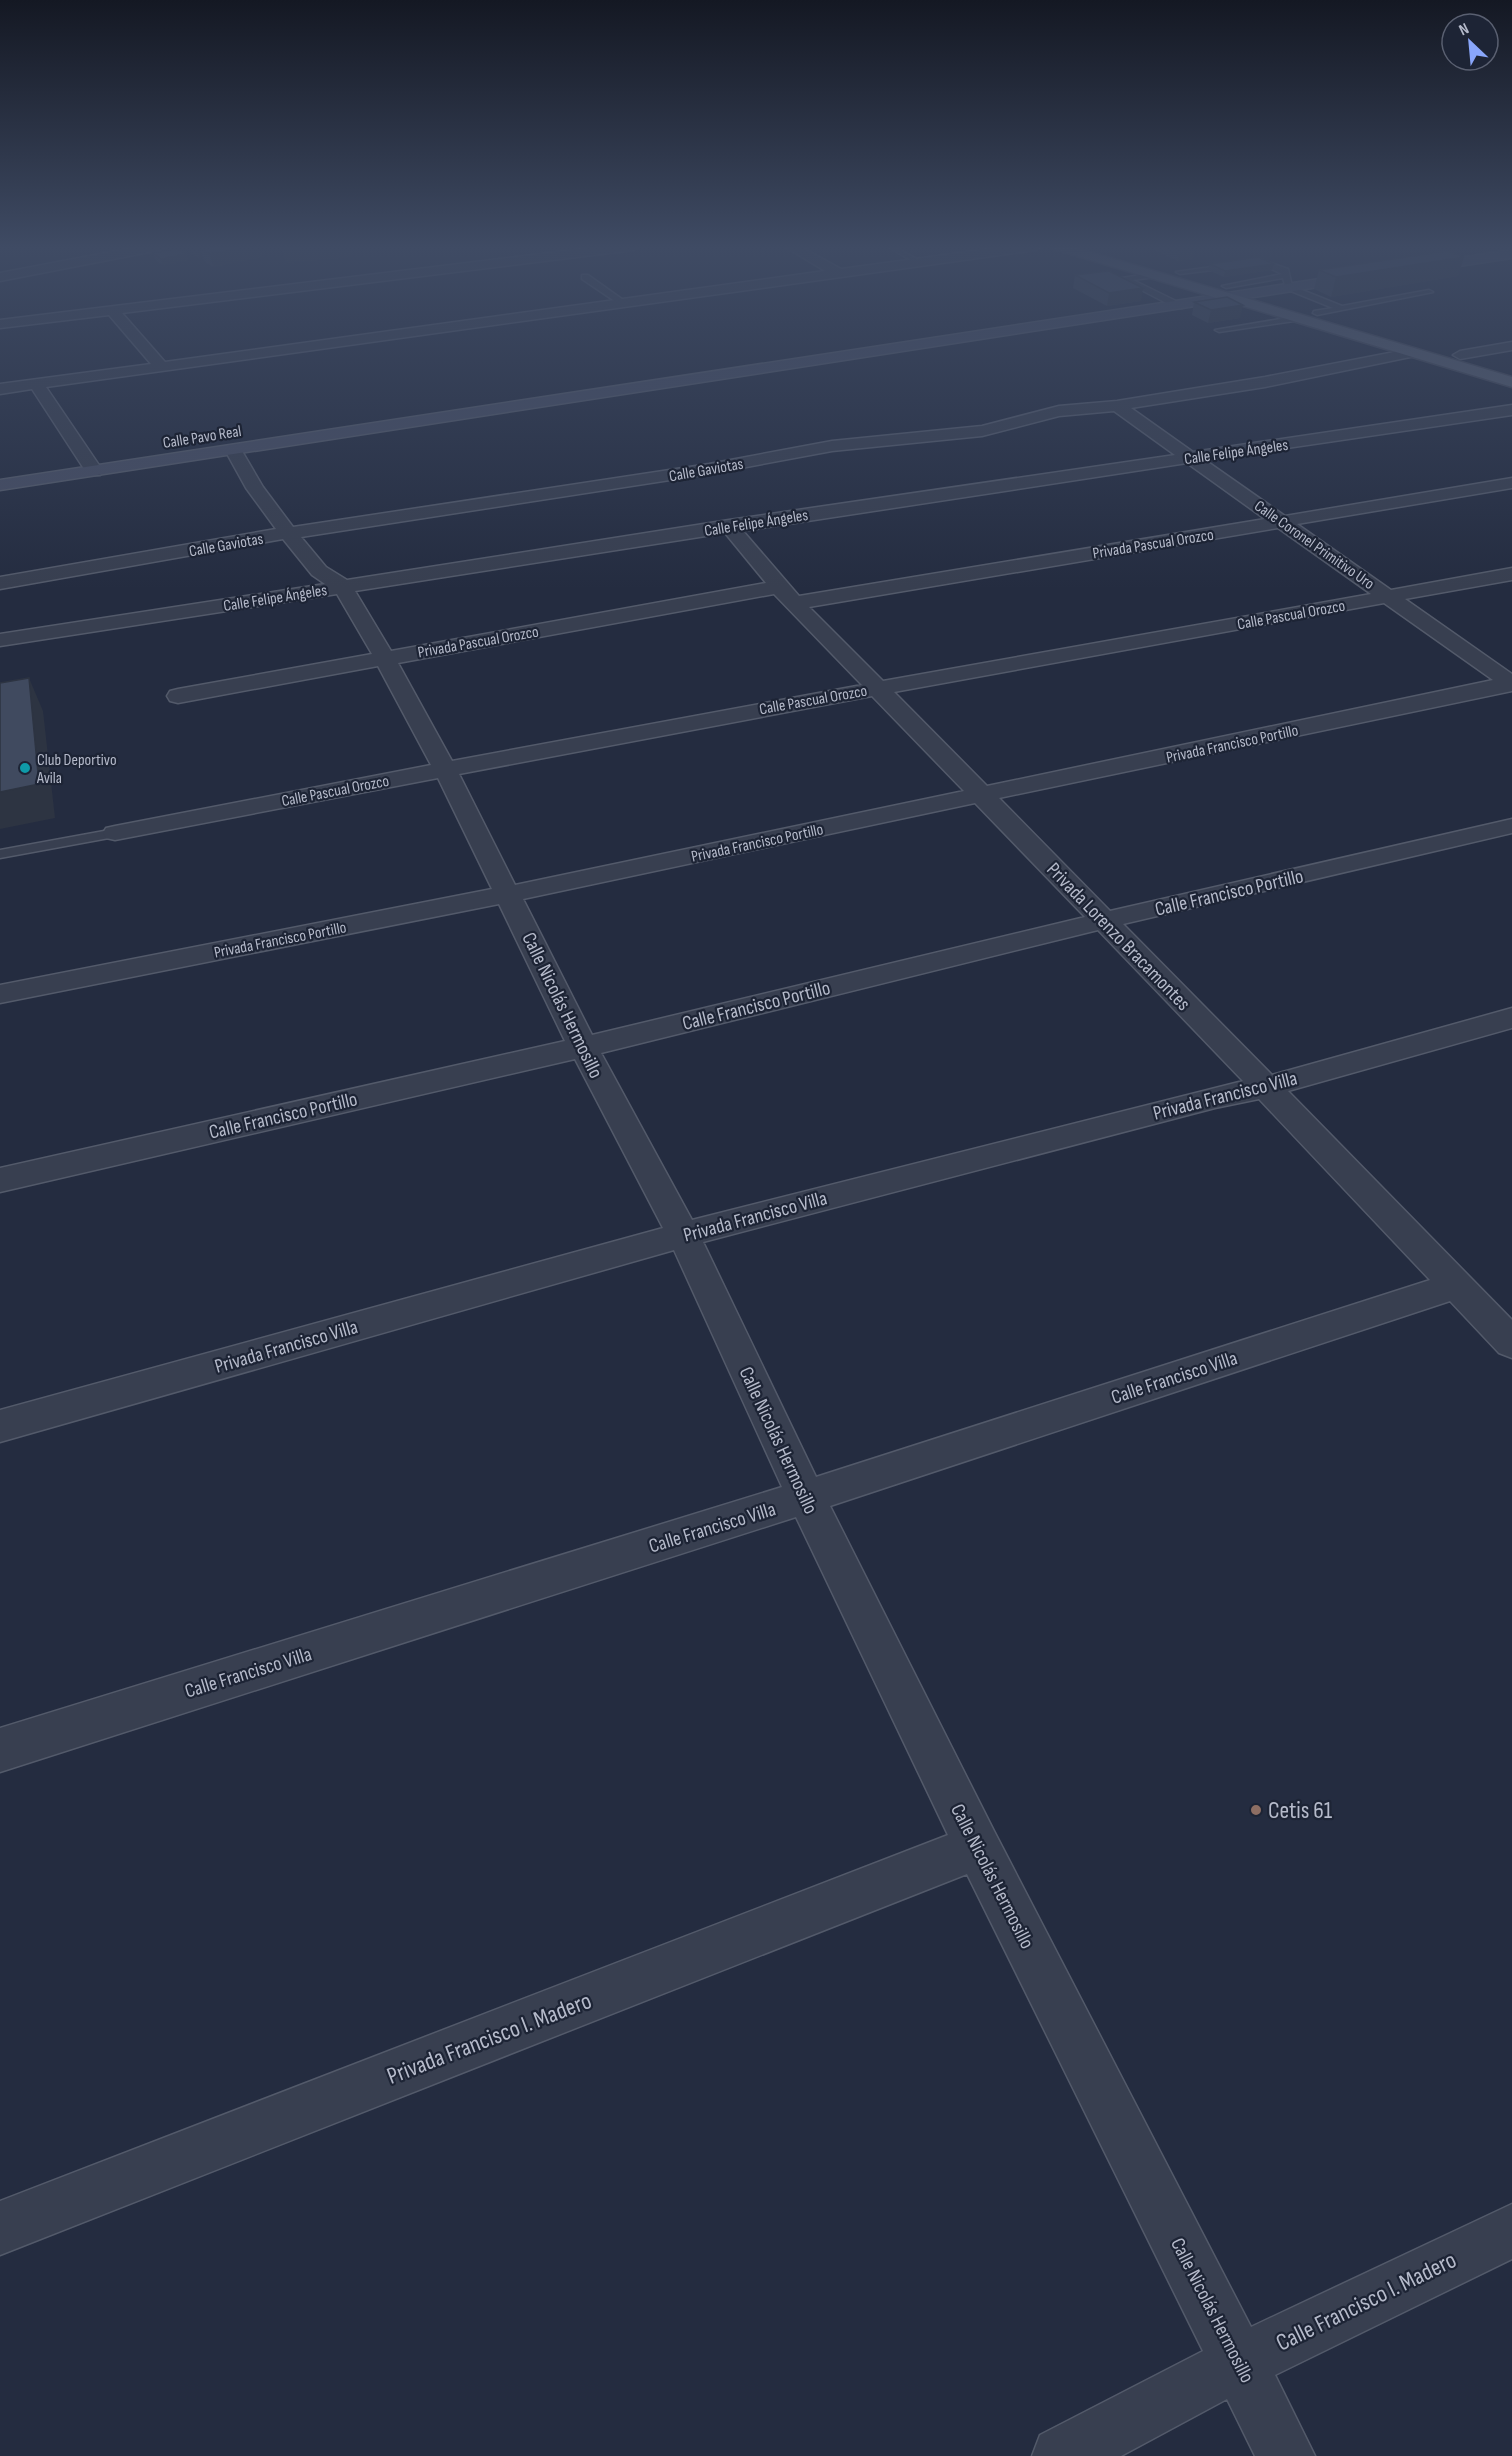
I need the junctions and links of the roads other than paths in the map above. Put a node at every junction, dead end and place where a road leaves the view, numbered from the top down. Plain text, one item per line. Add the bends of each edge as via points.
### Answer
1 (156, 361) edge
2 (200, 361) edge
3 (820, 361) edge
4 (1372, 361) edge
5 (1437, 361) edge
6 (1479, 361) edge
7 (161, 366) junction
8 (1512, 370) edge
9 (1512, 382) edge
10 (36, 384) junction
11 (0, 389) edge
12 (1117, 406) junction
13 (1512, 410) edge
14 (1495, 413) junction
15 (1512, 422) edge
16 (233, 450) junction
17 (1191, 457) junction
18 (94, 471) junction
19 (1512, 483) edge
20 (0, 485) edge
21 (1284, 521) junction
22 (729, 526) junction
23 (288, 533) junction
24 (1512, 574) edge
25 (0, 583) edge
26 (342, 586) junction
27 (787, 595) junction
28 (1390, 596) junction
29 (0, 640) edge
30 (384, 658) junction
31 (1512, 683) edge
32 (877, 688) junction
33 (178, 696) dead end
34 (445, 769) junction
35 (984, 795) junction
36 (1512, 826) edge
37 (115, 833) joint
38 (0, 854) edge
39 (508, 894) junction
40 (1103, 921) junction
41 (0, 994) edge
42 (1512, 1018) edge
43 (583, 1047) junction
44 (1266, 1087) junction
45 (0, 1180) edge
46 (683, 1235) junction
47 (1456, 1285) junction
48 (1512, 1343) edge
49 (0, 1425) edge
50 (806, 1497) junction
51 (0, 1750) edge
52 (978, 1847) junction
53 (0, 2228) edge
54 (1512, 2231) edge
55 (1240, 2362) junction
56 (1061, 2456) edge
57 (1286, 2456) edge

1 - 7 street
2 - 7 street
3 - 16 street, Calle Pavo Real
4 - 12 street, Calle Gaviotas
5 - 9 main road
6 - 8 main road
7 - 10 street
10 - 11 street
10 - 18 street
12 - 17 street, Calle Coronel Primitivo Uro
12 - 23 street, Calle Gaviotas via 1059,411 982,431 832,446 709,469
13 - 14 street, Calle Felipe Ángeles
14 - 15 street
14 - 17 street, Calle Felipe Ángeles
16 - 18 street, Calle Pavo Real
16 - 23 street, Calle Nicolás Hermosillo
17 - 21 street, Calle Coronel Primitivo Uro
17 - 22 street, Calle Felipe Ángeles
18 - 20 street, Calle Pavo Real
19 - 21 street, Privada Pascual Orozco
21 - 27 street, Privada Pascual Orozco
21 - 28 street, Calle Coronel Primitivo Uro
22 - 26 street, Calle Felipe Ángeles
22 - 27 street, Privada Lorenzo Bracamontes
23 - 25 street, Calle Gaviotas
23 - 26 street, Calle Nicolás Hermosillo via 319,571
24 - 28 street, Calle Pascual Orozco
26 - 29 street, Calle Felipe Ángeles
26 - 30 street, Calle Nicolás Hermosillo
27 - 30 street, Privada Pascual Orozco
27 - 32 street, Privada Lorenzo Bracamontes
28 - 31 street, Calle Coronel Primitivo Uro
28 - 32 street, Calle Pascual Orozco
30 - 33 street, Privada Pascual Orozco
30 - 34 street, Calle Nicolás Hermosillo
31 - 35 street, Privada Francisco Portillo
32 - 34 street, Calle Pascual Orozco
32 - 35 street, Privada Lorenzo Bracamontes
34 - 37 street, Calle Pascual Orozco
34 - 39 street, Calle Nicolás Hermosillo
35 - 39 street, Privada Francisco Portillo
35 - 40 street, Privada Lorenzo Bracamontes
36 - 40 street, Calle Francisco Portillo
37 - 38 lane
39 - 41 street, Privada Francisco Portillo
39 - 43 street, Calle Nicolás Hermosillo
40 - 43 street, Calle Francisco Portillo
40 - 44 street, Privada Lorenzo Bracamontes
42 - 44 street, Privada Francisco Villa
43 - 45 street, Calle Francisco Portillo
43 - 46 street, Calle Nicolás Hermosillo
44 - 46 street, Privada Francisco Villa
44 - 47 street, Privada Lorenzo Bracamontes
46 - 49 street, Privada Francisco Villa
46 - 50 street, Calle Nicolás Hermosillo
47 - 48 street, Privada Lorenzo Bracamontes
47 - 50 street, Calle Francisco Villa
50 - 51 street, Calle Francisco Villa
50 - 52 street, Calle Nicolás Hermosillo
52 - 53 street, Privada Francisco I. Madero
52 - 55 street, Calle Nicolás Hermosillo
54 - 55 street, Calle Francisco I. Madero
55 - 56 street, Calle Francisco I. Madero
55 - 57 street, Calle Nicolás Hermosillo

